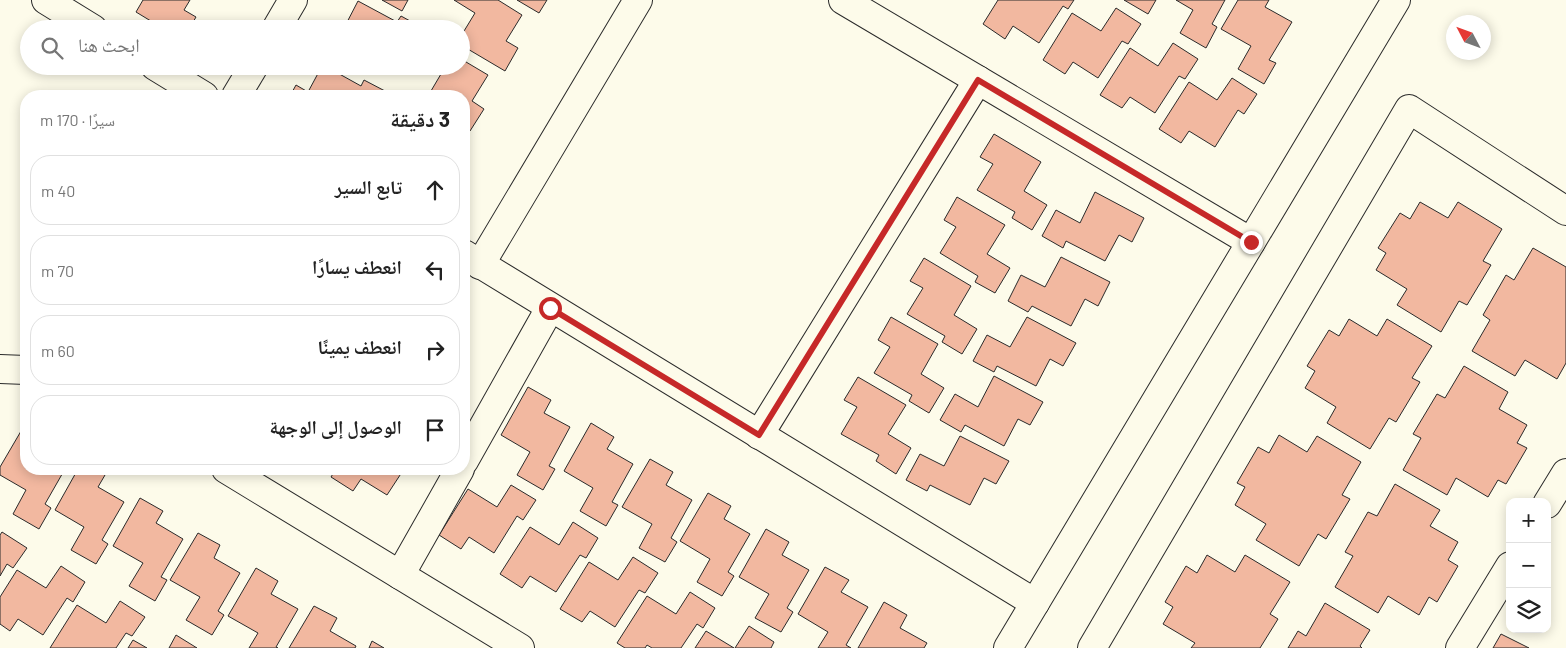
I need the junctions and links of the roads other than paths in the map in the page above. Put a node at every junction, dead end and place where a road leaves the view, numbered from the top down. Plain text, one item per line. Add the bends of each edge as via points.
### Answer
1 (46, 0) edge
2 (293, 0) edge
3 (638, 0) edge
4 (843, 0) edge
5 (1396, 0) edge
6 (78, 20) edge
7 (281, 20) edge
8 (170, 75) edge
9 (249, 75) edge
10 (978, 80) junction
11 (194, 90) edge
12 (240, 90) edge
13 (1566, 211) edge
14 (1251, 242) junction
15 (472, 260) edge
16 (550, 308) junction
17 (0, 369) edge
18 (20, 370) edge
19 (759, 435) junction
20 (470, 451) edge
21 (1566, 473) edge
22 (236, 475) edge
23 (457, 475) edge
24 (1551, 498) edge
25 (1506, 573) edge
26 (400, 575) junction
27 (1035, 603) junction
28 (520, 648) edge
29 (1008, 648) edge
30 (1092, 648) edge
31 (1460, 648) edge

1 - 6 street
2 - 7 street
3 - 15 street
4 - 10 street
5 - 14 street
8 - 11 street
9 - 12 street
10 - 14 street
10 - 19 street
13 - 30 street via 1409,109
14 - 27 street
15 - 16 street
16 - 19 street
16 - 20 street
17 - 18 street
19 - 27 street
21 - 24 street
22 - 26 street
23 - 26 street
25 - 31 street
26 - 28 street
27 - 29 street

